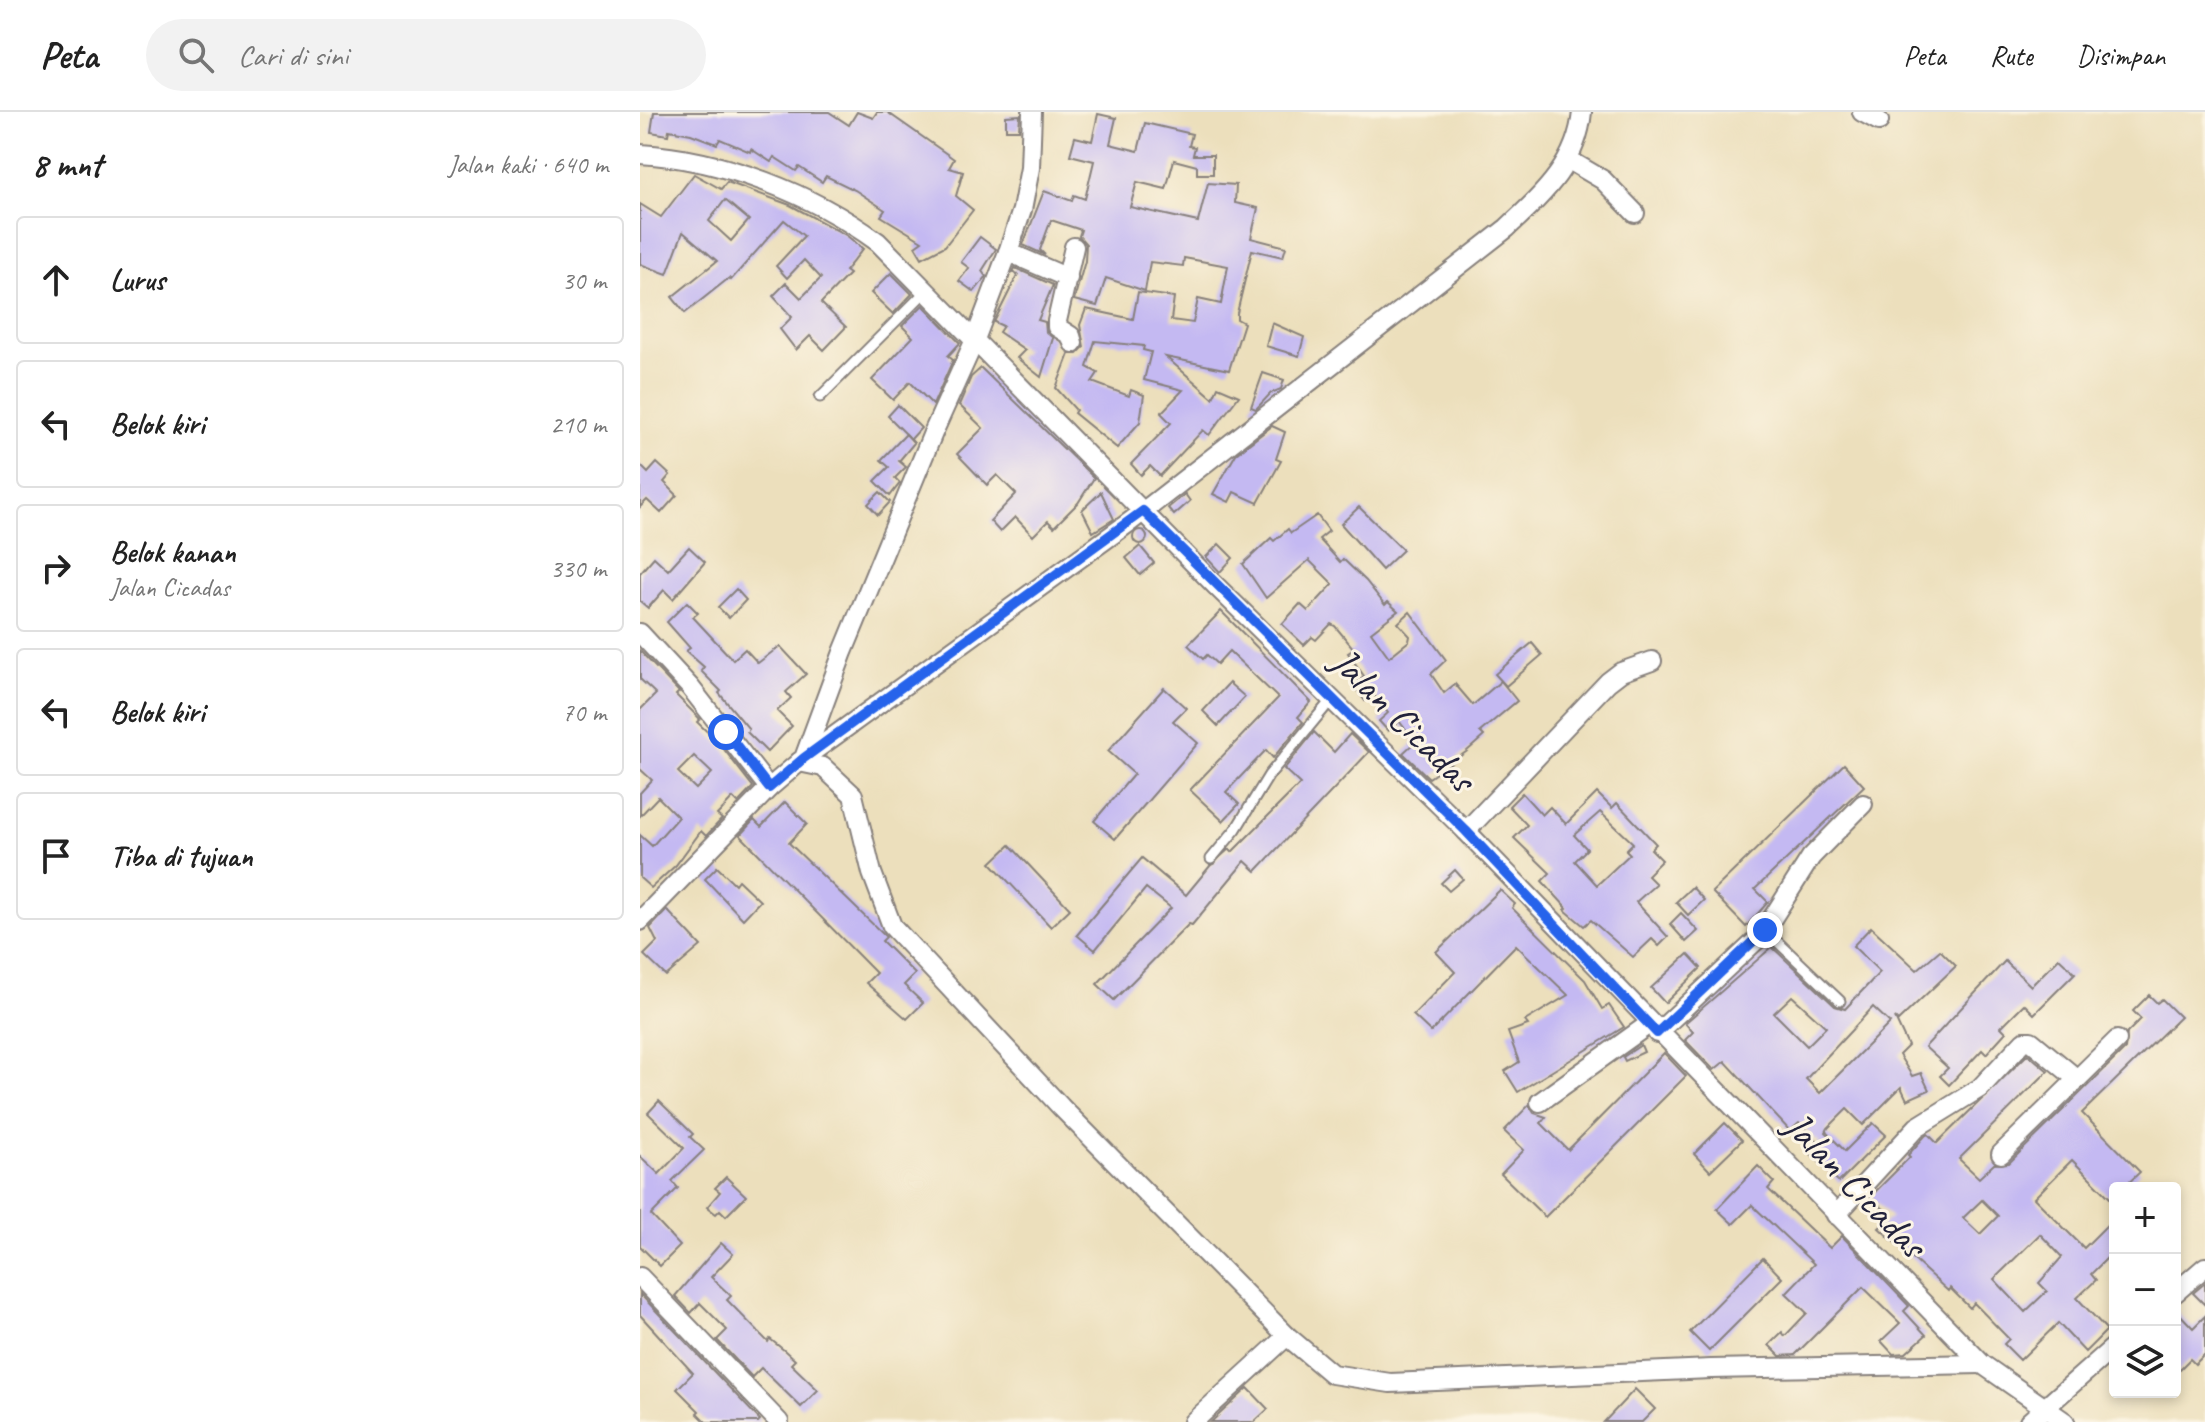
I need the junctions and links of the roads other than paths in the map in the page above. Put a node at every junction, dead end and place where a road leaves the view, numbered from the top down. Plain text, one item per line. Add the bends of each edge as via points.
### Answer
1 (1032, 112) edge
2 (1582, 112) edge
3 (1862, 112) edge
4 (1879, 121) dead end
5 (640, 154) edge
6 (1569, 160) junction
7 (1635, 213) dead end
8 (1074, 247) dead end
9 (1008, 252) junction
10 (1068, 278) junction
11 (927, 290) junction
12 (974, 342) junction
13 (1073, 343) dead end
14 (820, 397) dead end
15 (1143, 511) junction
16 (640, 633) edge
17 (1652, 661) dead end
18 (1332, 699) junction
19 (802, 760) junction
20 (769, 788) junction
21 (1863, 804) dead end
22 (1466, 831) junction
23 (1211, 859) dead end
24 (640, 921) edge
25 (1765, 930) junction
26 (1840, 1001) dead end
27 (1653, 1028) junction
28 (2117, 1040) dead end
29 (2077, 1079) junction
30 (1540, 1102) dead end
31 (2001, 1154) dead end
32 (1836, 1215) junction
33 (2205, 1267) edge
34 (640, 1277) edge
35 (2181, 1288) edge
36 (1287, 1336) junction
37 (2109, 1351) edge
38 (1982, 1364) junction
39 (2043, 1408) junction
40 (779, 1422) edge
41 (1193, 1422) edge
42 (2029, 1422) edge
43 (2065, 1422) edge

1 - 9 street via 1030,168
2 - 6 street
3 - 4 street
5 - 11 street, Jalan Cicadas via 698,160 825,210 878,242
6 - 7 street via 1603,180
6 - 15 street via 1507,228
8 - 10 street
9 - 10 street
9 - 12 street
10 - 13 street via 1057,327
11 - 12 street, Jalan Cicadas
11 - 14 lane
12 - 15 street, Jalan Cicadas
12 - 19 street
15 - 18 street, Jalan Cicadas
15 - 19 street
16 - 20 street
17 - 22 street via 1608,682
18 - 22 street, Jalan Cicadas
18 - 23 lane via 1269,775
19 - 20 street
19 - 36 street via 823,767 853,795 872,873 892,926
20 - 24 street
21 - 25 street via 1811,857
22 - 27 street, Jalan Cicadas
25 - 26 lane
25 - 27 street
27 - 30 street
27 - 32 street, Jalan Cicadas
28 - 29 street
29 - 31 street
29 - 32 street via 2031,1041 2024,1041 1980,1088 1917,1127
32 - 38 street, Jalan Cicadas
33 - 35 street
34 - 40 street
36 - 38 street via 1332,1374 1390,1383
36 - 41 street
37 - 39 street
38 - 39 street, Jalan Cicadas
39 - 42 street
39 - 43 street, Jalan Cicadas

